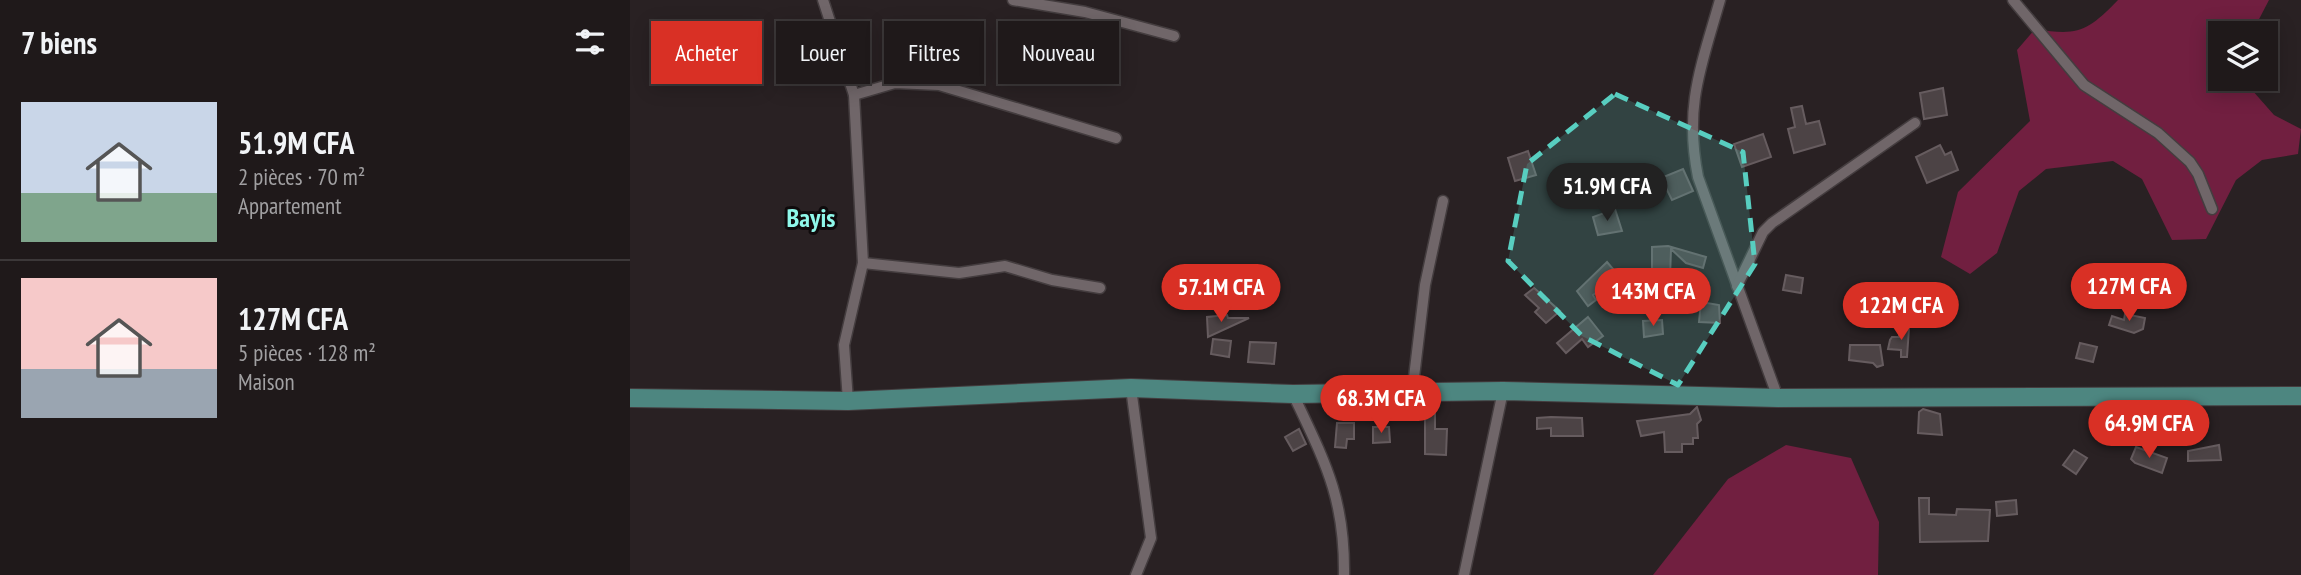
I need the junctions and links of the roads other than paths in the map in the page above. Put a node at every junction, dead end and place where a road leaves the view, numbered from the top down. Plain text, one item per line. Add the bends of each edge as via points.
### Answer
1 (823, 0) edge
2 (1013, 0) edge
3 (1720, 0) edge
4 (2013, 0) edge
5 (1174, 36) dead end
6 (854, 95) junction
7 (1915, 123) dead end
8 (1116, 138) dead end
9 (1443, 201) dead end
10 (2212, 209) dead end
11 (863, 263) junction
12 (1737, 286) junction
13 (1100, 288) dead end
14 (1131, 388) junction
15 (1503, 391) junction
16 (1293, 394) junction
17 (1412, 394) junction
18 (2301, 396) edge
19 (630, 398) edge
20 (1778, 398) junction
21 (848, 401) junction
22 (1136, 575) edge
23 (1344, 575) edge
24 (1464, 575) edge

1 - 6 street
2 - 5 street via 1085,12
3 - 12 street via 1696,86 1691,140 1698,177
4 - 10 street via 2084,85 2158,133 2190,162
6 - 8 street via 895,83 939,85
6 - 11 street
7 - 12 street via 1772,223
9 - 17 street via 1425,285
11 - 13 street via 959,273 1005,266
11 - 21 street via 844,345
12 - 20 street
14 - 16 main road
14 - 21 main road
14 - 22 street via 1152,538
15 - 17 main road
15 - 20 main road
15 - 24 street
16 - 17 main road
16 - 23 street via 1334,481 1345,536
18 - 20 main road
19 - 21 main road

